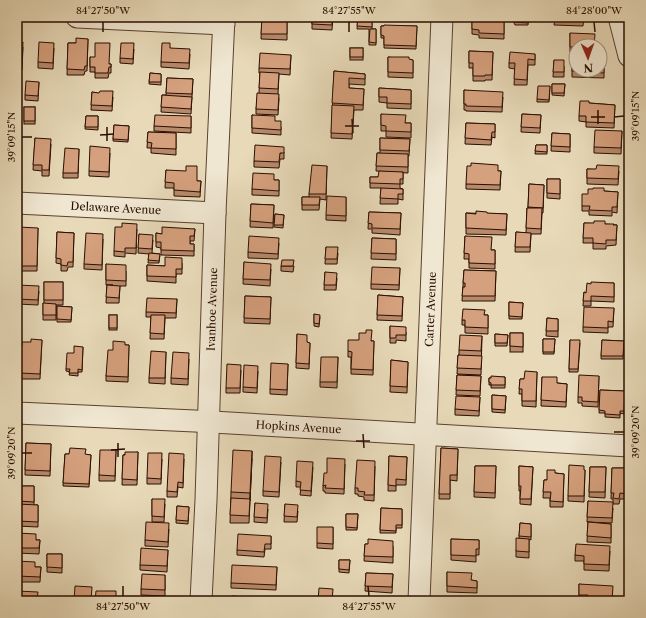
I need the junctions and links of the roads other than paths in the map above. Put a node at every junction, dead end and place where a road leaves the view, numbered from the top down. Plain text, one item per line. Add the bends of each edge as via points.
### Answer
1 (77, 17) edge
2 (442, 17) edge
3 (619, 17) edge
4 (224, 20) edge
5 (629, 56) edge
6 (17, 203) edge
7 (215, 213) junction
8 (17, 413) edge
9 (208, 422) junction
10 (425, 435) junction
11 (629, 446) edge
12 (201, 601) edge
13 (419, 601) edge

1 - 4 street
2 - 10 street, Carter Avenue
3 - 5 street
4 - 7 street, Ivanhoe Avenue
6 - 7 street, Delaware Avenue
7 - 9 street, Ivanhoe Avenue
8 - 9 street, Hopkins Avenue
9 - 10 street, Hopkins Avenue
9 - 12 street, Ivanhoe Avenue
10 - 11 street, Hopkins Avenue
10 - 13 street, Carter Avenue

